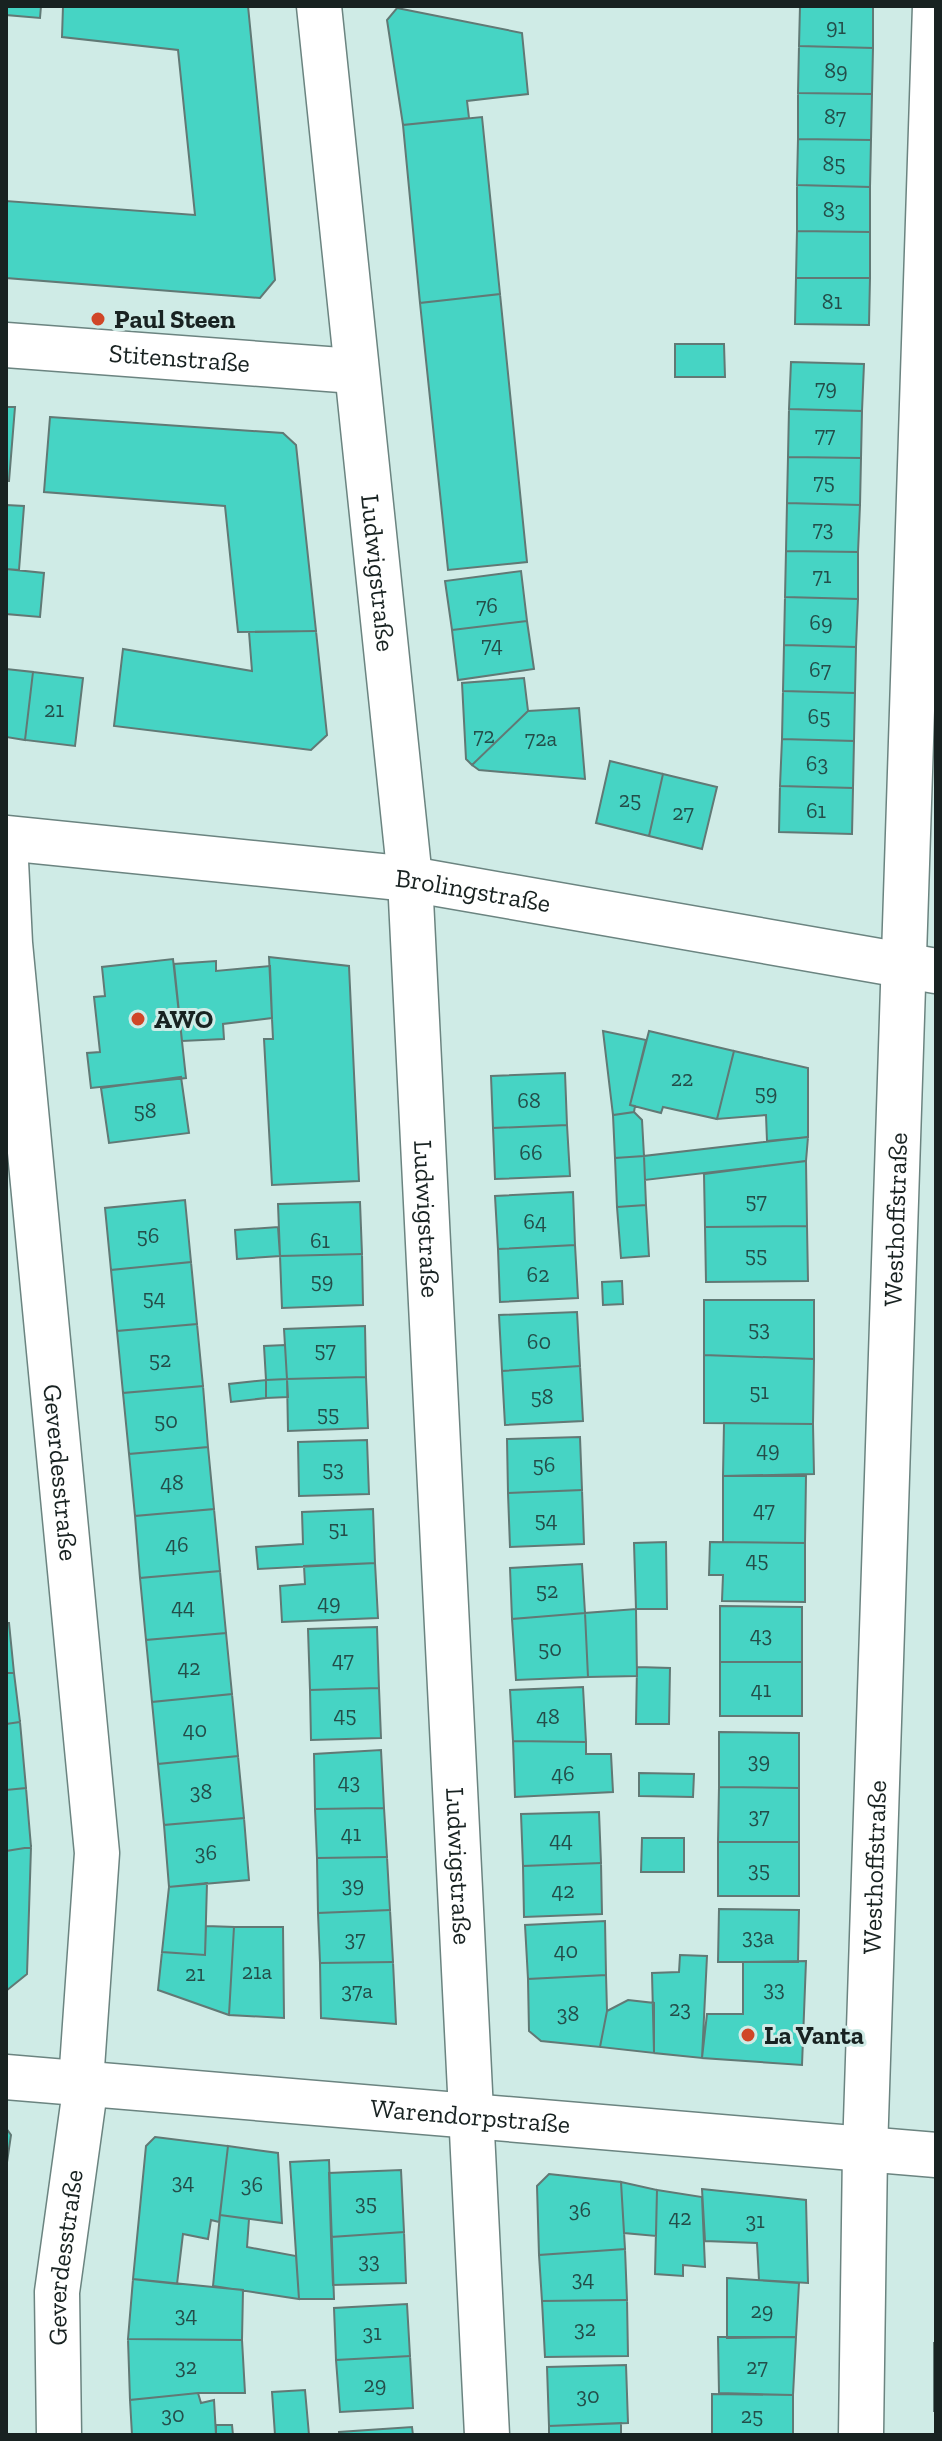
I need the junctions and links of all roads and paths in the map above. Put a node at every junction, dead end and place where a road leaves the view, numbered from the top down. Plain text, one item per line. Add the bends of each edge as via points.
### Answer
1 (319, 6) edge
2 (935, 6) edge
3 (6, 345) edge
4 (354, 371) junction
5 (6, 838) edge
6 (6, 861) edge
7 (410, 879) junction
8 (8, 944) edge
9 (919, 967) edge
10 (6, 2077) edge
11 (83, 2082) junction
12 (471, 2115) junction
13 (865, 2151) junction
14 (936, 2155) edge
15 (59, 2435) edge
16 (487, 2435) edge
17 (861, 2435) edge

1 - 4 street, Ludwigstraße
2 - 9 street, Westhoffstraße
3 - 4 street, Stitenstraße
4 - 7 street, Ludwigstraße
5 - 7 street, Brolingstraße
6 - 8 street, Geverdesstraße
7 - 9 street, Brolingstraße
7 - 12 street, Ludwigstraße
8 - 11 street, Geverdesstraße via 97,1853
9 - 13 street, Westhoffstraße
10 - 11 street, Warendorpstraße
11 - 12 street, Warendorpstraße
11 - 15 street, Geverdesstraße via 57,2292
12 - 13 street, Warendorpstraße
12 - 16 street, Ludwigstraße
13 - 14 street, Warendorpstraße
13 - 17 street, Westhoffstraße

